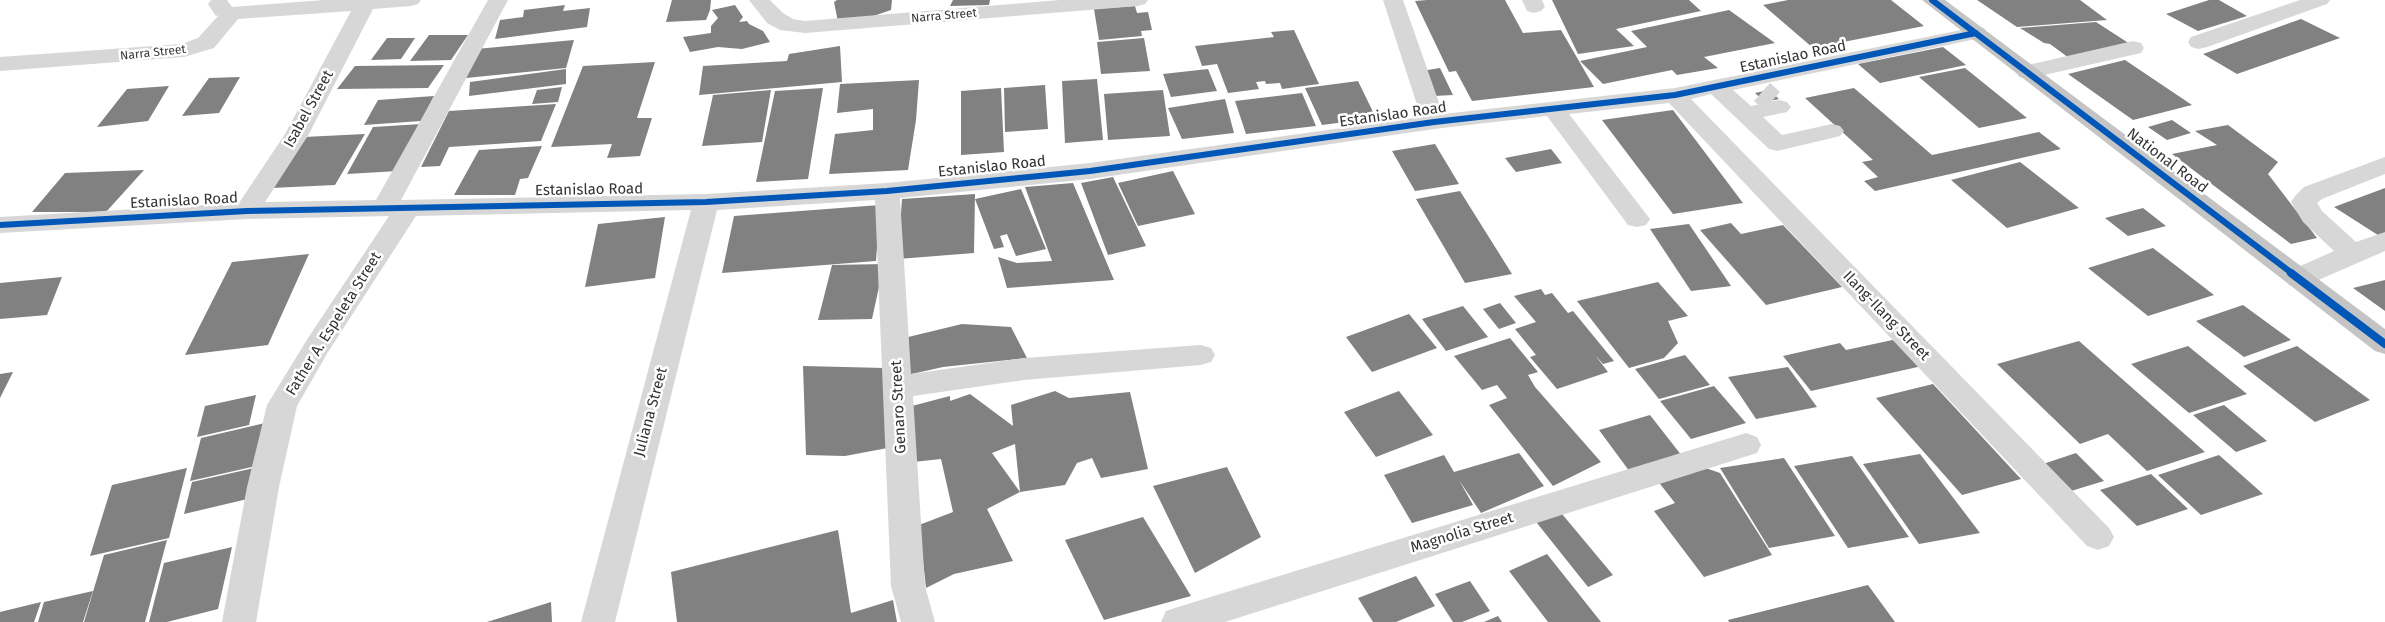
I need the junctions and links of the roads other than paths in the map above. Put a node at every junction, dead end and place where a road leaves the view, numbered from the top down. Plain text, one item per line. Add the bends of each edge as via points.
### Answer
1 (411, 0) edge
2 (498, 0) edge
3 (759, 0) edge
4 (1138, 0) edge
5 (1392, 0) edge
6 (1932, 0) edge
7 (2320, 0) edge
8 (366, 3) junction
9 (225, 6) edge
10 (1976, 33) junction
11 (2199, 42) dead end
12 (197, 47) junction
13 (2133, 48) dead end
14 (0, 64) edge
15 (180, 72) dead end
16 (2027, 72) junction
17 (1718, 88) junction
18 (1761, 91) junction
19 (1675, 95) junction
20 (1553, 109) junction
21 (1746, 114) junction
22 (1434, 122) junction
23 (1832, 131) dead end
24 (2385, 165) edge
25 (888, 191) junction
26 (706, 202) junction
27 (396, 208) junction
28 (247, 212) junction
29 (1637, 218) dead end
30 (0, 225) edge
31 (2385, 241) edge
32 (2352, 253) junction
33 (2298, 278) junction
34 (2385, 344) edge
35 (1202, 355) dead end
36 (898, 387) junction
37 (1746, 444) dead end
38 (2098, 537) dead end
39 (239, 622) edge
40 (598, 622) edge
41 (918, 622) edge
42 (1178, 622) edge

1 - 8 street, Narra Street
2 - 27 street, Father A. Espeleta Street
3 - 4 street, Narra Street via 775,18 788,25 806,27
5 - 22 street
6 - 10 highway, National Road
7 - 11 street
8 - 9 street, Narra Street
8 - 28 street, Isabel Street via 298,134
9 - 12 street, Narra Street via 206,43
10 - 16 highway, National Road
10 - 18 street, Estanislao Road
12 - 14 street, Narra Street via 172,52
12 - 15 street
13 - 16 street
16 - 33 highway, National Road
17 - 18 street, Estanislao Road
17 - 19 street, Estanislao Road
17 - 21 street
18 - 21 street via 1779,107
19 - 20 street, Estanislao Road
19 - 38 street, Ilang-Ilang Street
20 - 22 street, Estanislao Road
20 - 29 street
21 - 23 street via 1777,144
22 - 25 street, Estanislao Road via 1090,171
24 - 32 street via 2313,193 2304,202 2312,216
25 - 26 street, Estanislao Road
25 - 36 street, Genaro Street
26 - 27 street, Estanislao Road
26 - 40 street, Juliana Street
27 - 28 street, Estanislao Road
27 - 39 street, Father A. Espeleta Street via 282,405 263,487
28 - 30 street, Estanislao Road
31 - 32 street
32 - 33 street
33 - 34 highway, National Road
35 - 36 street via 1024,370
36 - 41 street, Genaro Street via 908,586
37 - 42 street, Magnolia Street

